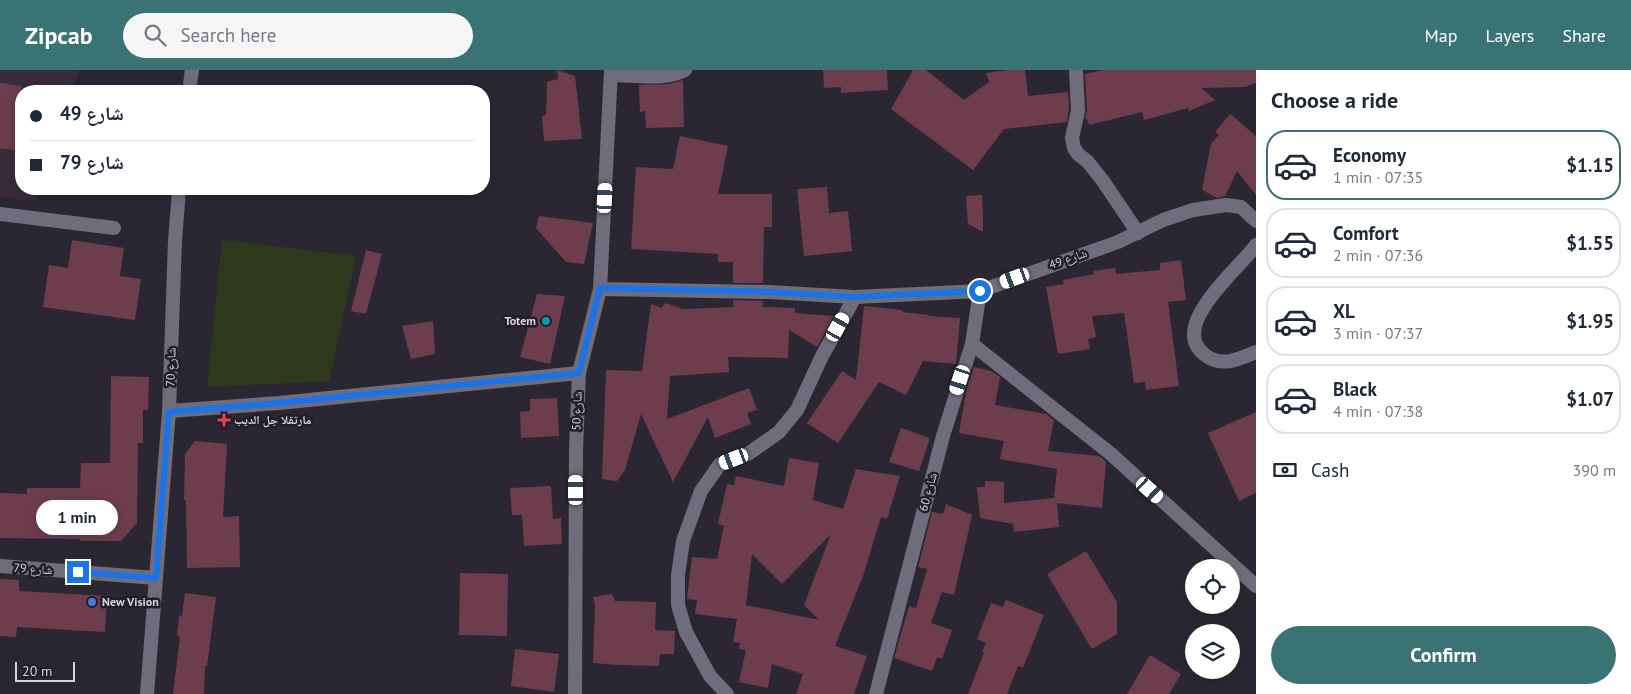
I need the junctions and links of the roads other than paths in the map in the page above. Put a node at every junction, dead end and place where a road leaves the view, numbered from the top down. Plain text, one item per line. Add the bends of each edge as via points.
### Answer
1 (192, 70) edge
2 (685, 70) edge
3 (1076, 70) edge
4 (611, 72) edge
5 (190, 85) edge
6 (179, 195) edge
7 (0, 214) edge
8 (1256, 221) edge
9 (114, 228) dead end
10 (1138, 233) junction
11 (1256, 245) edge
12 (600, 288) junction
13 (980, 291) junction
14 (855, 297) junction
15 (972, 344) junction
16 (1256, 352) edge
17 (579, 373) junction
18 (169, 412) junction
19 (0, 566) edge
20 (156, 578) junction
21 (1256, 586) edge
22 (147, 694) edge
23 (575, 694) edge
24 (727, 694) edge
25 (876, 694) edge

1 - 5 street
2 - 4 street via 662,76
3 - 10 street via 1078,111 1072,138 1074,148 1103,181
4 - 12 street, شارع 50
6 - 18 street, شارع 70
7 - 9 street
8 - 10 street, شارع 49 via 1241,207 1226,205 1193,210
10 - 13 street, شارع 49
11 - 16 street via 1210,298 1199,314 1194,331 1201,352 1210,359 1222,362 1237,360
12 - 14 street, شارع 49
12 - 17 street, شارع 50
13 - 14 street, شارع 49
13 - 15 street, شارع 60
14 - 24 street via 797,410 779,432 748,454 720,464 701,491 683,541 678,605 686,632 710,676
15 - 21 street via 1111,454
15 - 25 street, شارع 60 via 943,436
17 - 18 street
17 - 23 street, شارع 50
18 - 20 street, شارع 70
19 - 20 street, شارع 79
20 - 22 street, شارع 70

